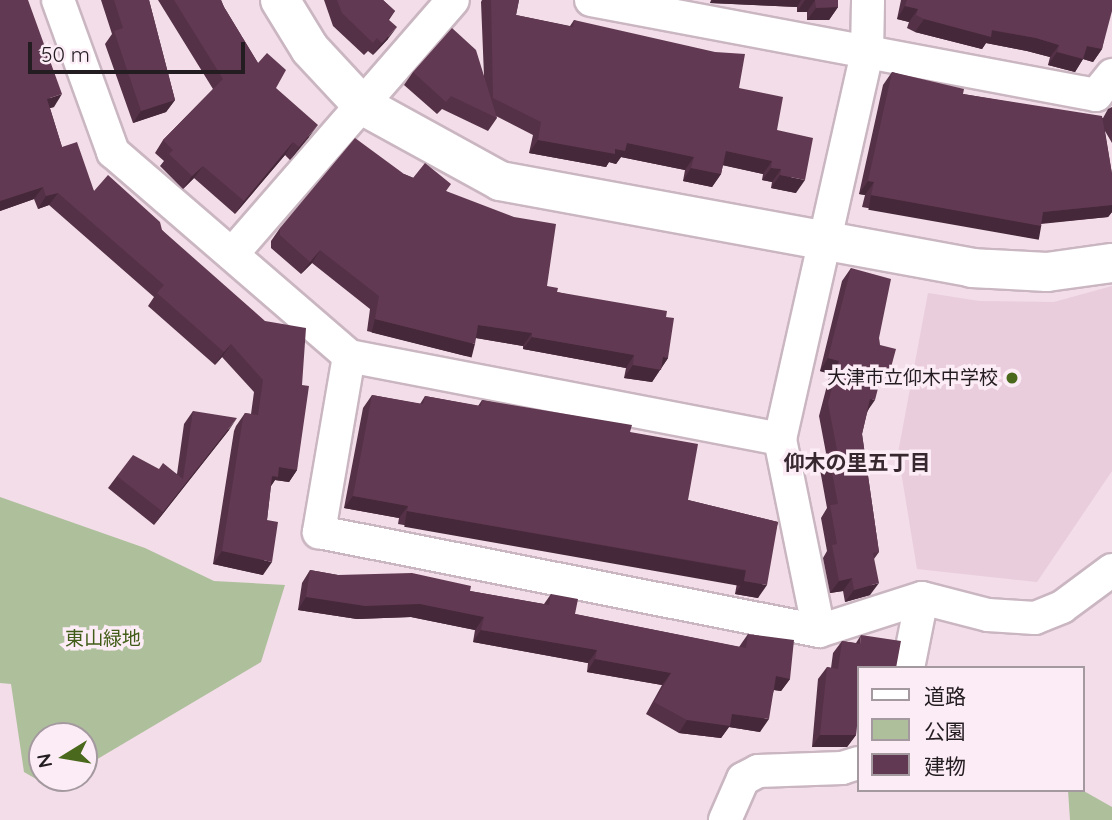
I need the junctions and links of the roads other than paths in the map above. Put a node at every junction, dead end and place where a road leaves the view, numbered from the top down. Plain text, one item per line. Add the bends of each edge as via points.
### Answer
1 (58, 0) edge
2 (280, 0) edge
3 (453, 0) edge
4 (591, 0) edge
5 (868, 0) edge
6 (675, 8) edge
7 (866, 54) junction
8 (1112, 75) edge
9 (362, 105) junction
10 (825, 242) junction
11 (233, 253) junction
12 (1112, 263) edge
13 (349, 356) junction
14 (780, 439) junction
15 (1112, 570) edge
16 (922, 598) junction
17 (819, 631) junction
18 (908, 666) edge
19 (856, 763) edge
20 (725, 820) edge

1 - 11 street via 113,152
2 - 9 street via 310,49
3 - 9 street
4 - 6 street
5 - 7 street
6 - 7 street
7 - 8 street via 1096,95
7 - 10 street
9 - 10 street via 500,181
9 - 11 street
10 - 12 street via 972,268 1047,272
10 - 14 street
11 - 13 street
13 - 14 street
13 - 17 street via 319,532
14 - 17 street
15 - 16 street via 1062,607 1035,618 988,615
16 - 17 street
16 - 18 street
19 - 20 street via 842,768 758,771 743,779

